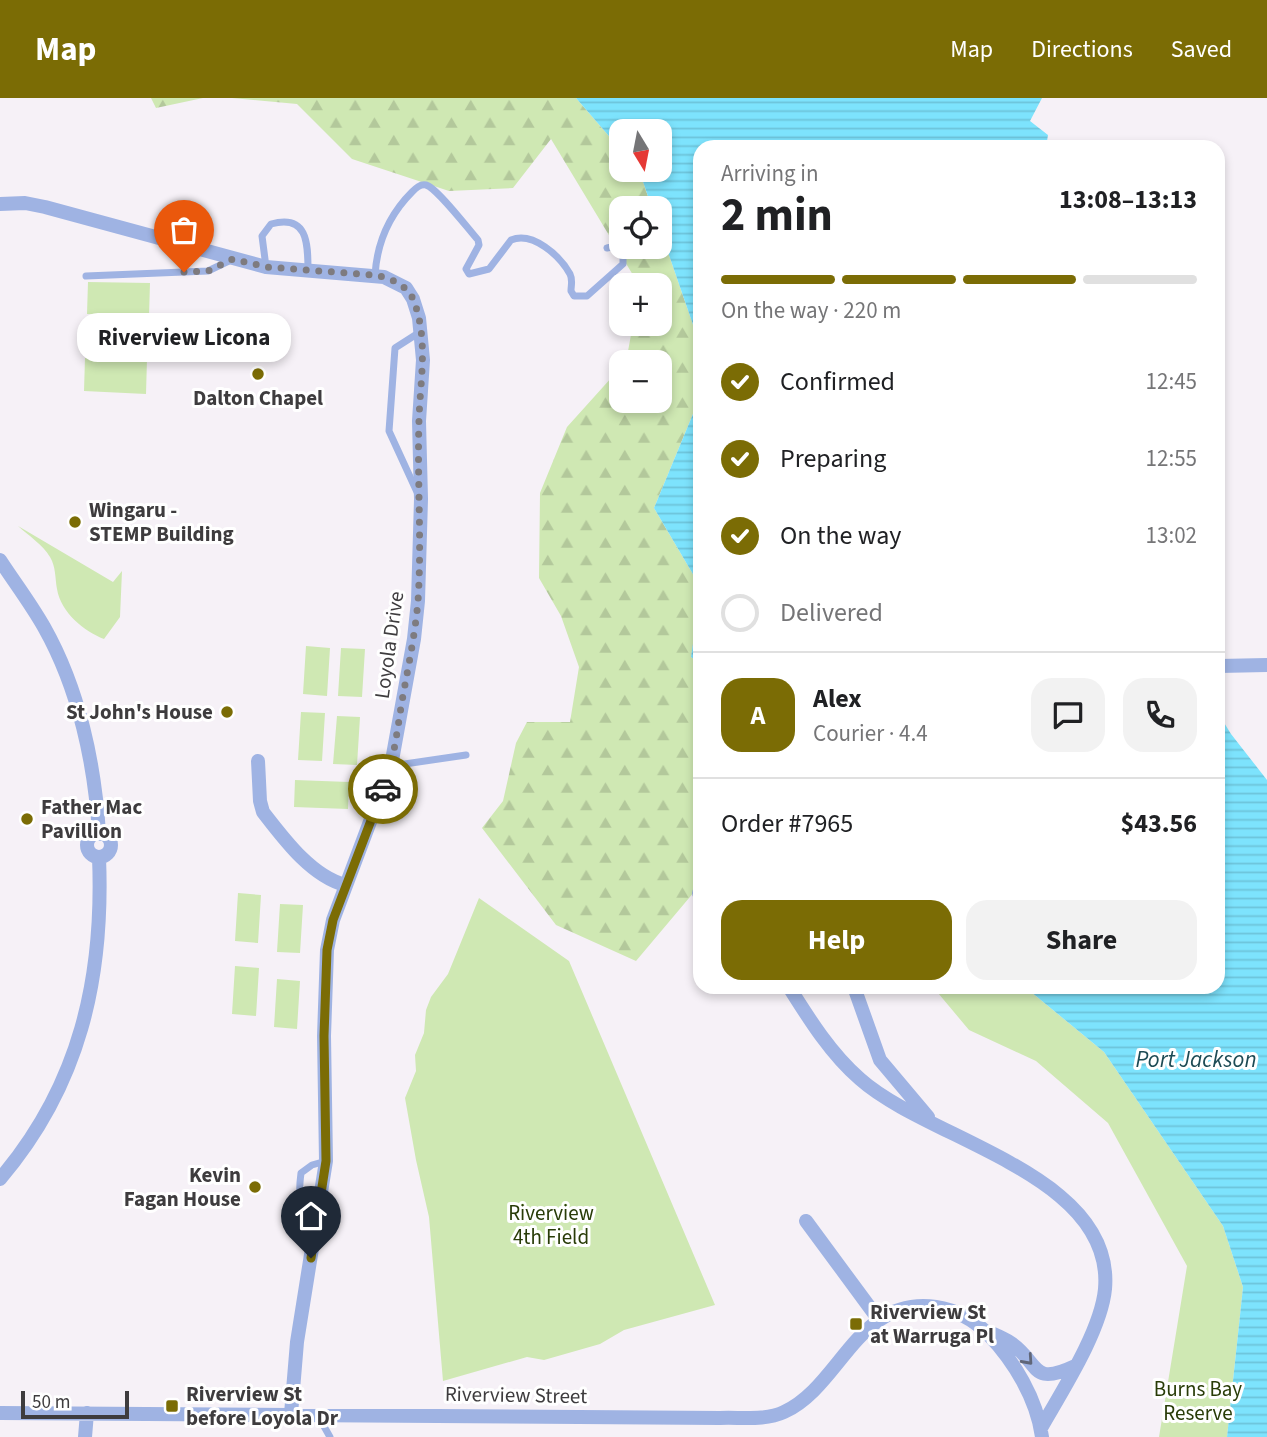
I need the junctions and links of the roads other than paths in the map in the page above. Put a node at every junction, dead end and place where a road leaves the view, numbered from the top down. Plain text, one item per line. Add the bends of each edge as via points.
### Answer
1 (0, 204) edge
2 (233, 259) junction
3 (623, 259) edge
4 (266, 267) junction
5 (308, 270) junction
6 (374, 275) junction
7 (86, 276) dead end
8 (421, 331) junction
9 (421, 499) junction
10 (0, 560) edge
11 (1267, 665) edge
12 (1225, 666) edge
13 (466, 755) dead end
14 (258, 761) dead end
15 (391, 766) junction
16 (345, 885) junction
17 (794, 994) edge
18 (856, 994) edge
19 (933, 1123) junction
20 (326, 1161) junction
21 (0, 1179) edge
22 (318, 1216) junction
23 (806, 1221) dead end
24 (878, 1320) junction
25 (984, 1330) junction
26 (1075, 1366) junction
27 (0, 1413) edge
28 (87, 1413) junction
29 (291, 1414) junction
30 (316, 1414) junction
31 (1042, 1433) edge
32 (85, 1437) edge
33 (330, 1437) edge

1 - 2 street, Loyola Drive via 45,207
2 - 4 street, Loyola Drive
2 - 7 lane via 208,271
3 - 6 lane via 623,264 591,294 583,296 572,293 569,273 544,245 527,238 511,240 494,264 469,274 466,269 478,240 442,198 424,185 418,186 390,219
4 - 5 street, Loyola Drive
4 - 5 lane via 262,236 271,224 285,222 302,229
5 - 6 street, Loyola Drive
6 - 8 street, Loyola Drive via 406,288
8 - 9 street, Loyola Drive
8 - 9 lane via 395,348 389,431
9 - 15 street, Loyola Drive via 414,639
10 - 21 street via 45,628 70,686 85,734 99,834 106,836 111,847 99,857 98,953 79,1038 45,1115
11 - 12 street
13 - 15 lane
14 - 16 street via 263,813 313,867
15 - 16 street, Loyola Drive
16 - 20 street, Loyola Drive via 333,920 324,978
17 - 19 street via 860,1080
18 - 19 street via 880,1060
19 - 26 street via 1031,1174 1088,1225 1104,1266 1105,1290
20 - 22 street, Loyola Drive
20 - 22 lane via 301,1173 298,1192 304,1207
22 - 29 street, Loyola Drive
23 - 24 street
24 - 25 street, Riverview Street via 904,1308 929,1306 956,1312
24 - 30 street, Riverview Street via 810,1393 773,1416
25 -> 26 street, Riverview Street via 1013,1343 1043,1373 1051,1375
25 - 31 street, Riverview Street via 1020,1377
26 - 31 street
27 - 28 street, Riverview Street
28 - 29 street, Riverview Street
28 - 32 street
29 - 30 street, Riverview Street
30 - 33 lane

